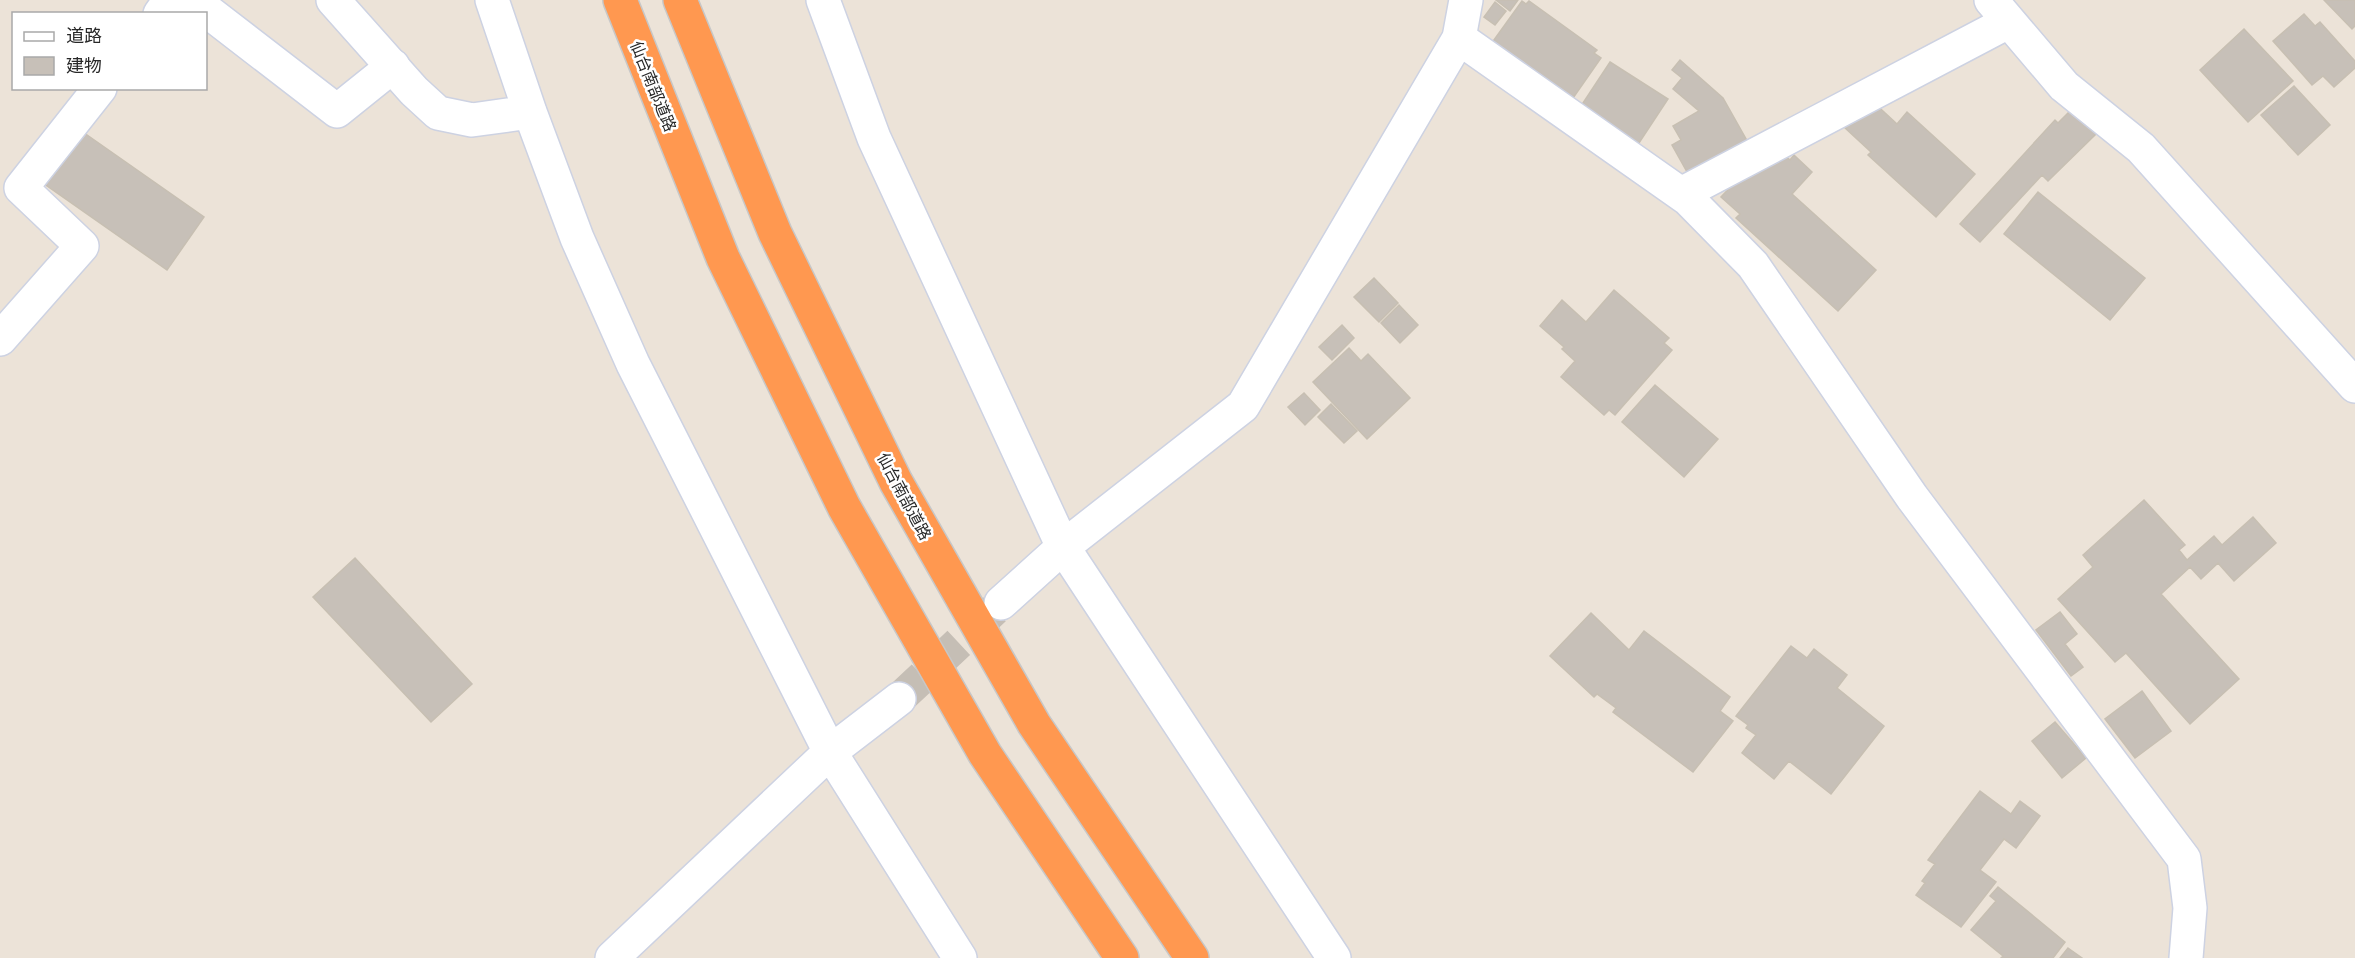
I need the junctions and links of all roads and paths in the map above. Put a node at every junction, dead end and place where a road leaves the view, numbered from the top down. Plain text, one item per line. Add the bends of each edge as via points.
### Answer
1 (193, 0) edge
2 (333, 0) edge
3 (492, 0) edge
4 (620, 0) edge
5 (680, 0) edge
6 (823, 0) edge
7 (1466, 0) edge
8 (2000, 11) edge
9 (1459, 38) junction
10 (393, 66) junction
11 (98, 90) edge
12 (530, 112) junction
13 (1681, 194) junction
14 (0, 339) edge
15 (2355, 386) edge
16 (1063, 547) junction
17 (1001, 603) tunnel mouth
18 (899, 699) tunnel mouth
19 (830, 752) junction
20 (612, 958) edge
21 (960, 958) edge
22 (1122, 958) edge
23 (1192, 958) edge
24 (1334, 958) edge
25 (2186, 958) edge

1 - 10 street via 337,111
2 - 10 street
3 - 12 street
4 - 22 highway, 仙台南部道路 via 723,258 844,507 985,754
5 - 23 highway, 仙台南部道路 via 775,233 896,482 1034,724
6 - 16 street via 874,138
7 - 9 street
8 - 13 street
8 - 15 street via 2064,86 2141,148
9 - 13 street
9 - 16 street via 1243,406
10 - 12 street via 438,113 472,120
11 - 14 street via 21,188 82,246
12 - 19 street via 577,238 633,363
13 - 25 street via 1753,264 1912,497 2184,859 2190,908
16 - 17 street
16 - 24 street
18 - 19 street
19 - 20 street
19 - 21 street

